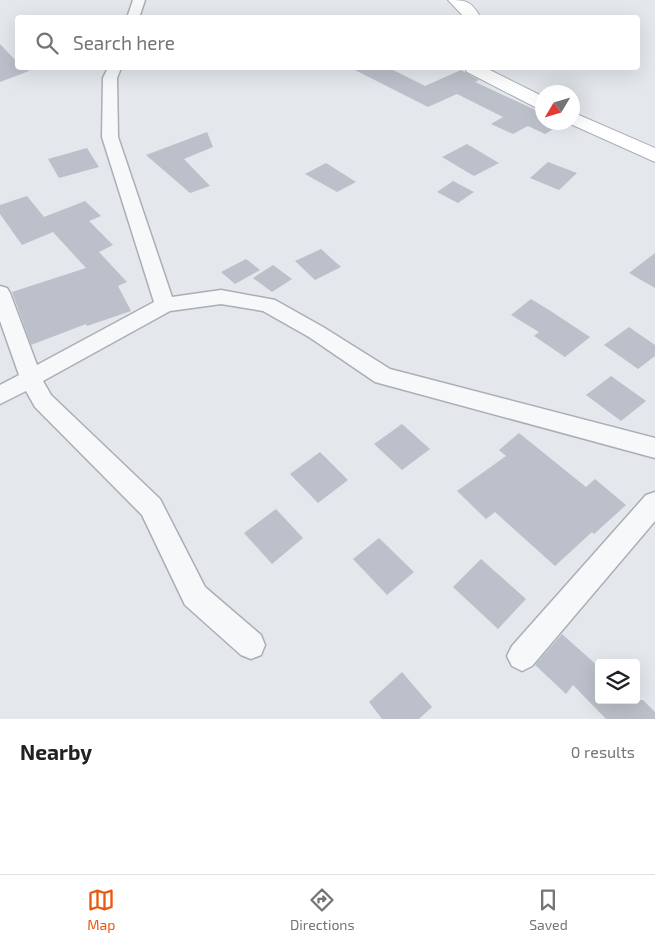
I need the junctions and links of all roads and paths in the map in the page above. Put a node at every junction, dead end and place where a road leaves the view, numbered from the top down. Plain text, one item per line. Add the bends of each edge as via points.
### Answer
1 (139, 0) edge
2 (456, 0) edge
3 (134, 15) edge
4 (471, 15) edge
5 (113, 70) edge
6 (477, 70) edge
7 (535, 99) edge
8 (580, 122) edge
9 (655, 156) edge
10 (0, 293) edge
11 (165, 305) junction
12 (31, 379) junction
13 (0, 395) edge
14 (655, 448) edge
15 (655, 503) edge
16 (251, 645) dead end
17 (522, 656) dead end

1 - 3 street
2 - 4 main road
5 - 11 street via 110,78 110,137
6 - 7 main road
8 - 9 main road
10 - 12 street
11 - 12 street
11 - 14 street via 221,297 268,305 382,376
12 - 13 street
12 - 16 street via 43,401 152,507 195,596
15 - 17 street

